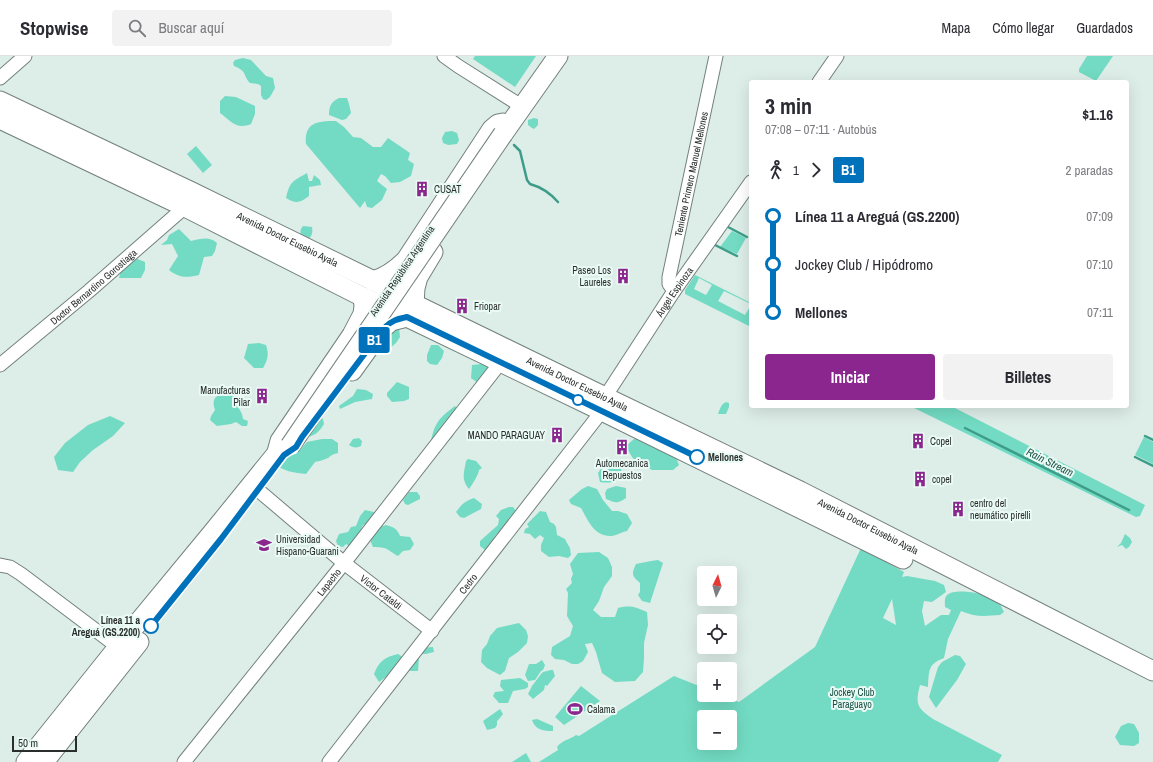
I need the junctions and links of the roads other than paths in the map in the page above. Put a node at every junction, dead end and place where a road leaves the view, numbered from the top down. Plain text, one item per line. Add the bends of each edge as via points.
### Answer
1 (25, 56) edge
2 (444, 56) edge
3 (547, 56) edge
4 (558, 56) edge
5 (716, 56) edge
6 (837, 56) edge
7 (0, 78) edge
8 (820, 80) edge
9 (0, 101) edge
10 (516, 102) junction
11 (0, 120) edge
12 (503, 128) junction
13 (749, 185) edge
14 (185, 207) junction
15 (373, 281) junction
16 (674, 291) junction
17 (363, 297) junction
18 (410, 310) junction
19 (501, 362) junction
20 (0, 365) edge
21 (604, 404) junction
22 (284, 449) junction
23 (760, 488) junction
24 (258, 490) junction
25 (800, 491) junction
26 (217, 536) junction
27 (344, 563) junction
28 (0, 565) edge
29 (432, 631) junction
30 (118, 647) junction
31 (1153, 671) edge
32 (1153, 684) edge
33 (26, 762) edge
34 (44, 762) edge
35 (184, 762) edge
36 (329, 762) edge

1 - 7 street
2 - 10 street
3 - 10 highway, Avenida República Argentina
4 - 12 highway, Avenida República Argentina
5 - 16 street, Teniente Primero Manuel Mellones via 668,277
6 - 8 street
9 - 15 highway, Avenida Doctor Eusebio Ayala
10 - 12 highway, Avenida República Argentina
11 - 14 highway, Avenida Doctor Eusebio Ayala
12 - 15 highway via 498,124 492,129 406,260 394,272
12 - 18 highway via 508,136 506,141 420,273
12 - 22 highway, Avenida República Argentina, bridge
13 - 16 street, Ángel Espinoza
14 - 17 highway, Avenida Doctor Eusebio Ayala
14 - 20 street, Doctor Bernardino Gorostiaga
15 - 18 highway, Avenida Doctor Eusebio Ayala via 394,291
16 - 21 street, Ángel Espinoza
17 - 18 highway, Avenida Doctor Eusebio Ayala
17 - 22 highway via 363,314 352,335 280,441
18 - 19 highway, Avenida Doctor Eusebio Ayala
18 - 21 highway, Avenida Doctor Eusebio Ayala
18 - 22 highway via 384,328 296,447
19 - 21 highway, Avenida Doctor Eusebio Ayala
19 - 27 street, Lapacho
21 - 23 highway, Avenida Doctor Eusebio Ayala
21 - 25 highway, Avenida Doctor Eusebio Ayala
21 - 29 street, Cedro
22 - 24 highway, Avenida República Argentina
22 - 26 highway, Avenida República Argentina via 259,477
23 - 25 highway via 767,488 787,497
23 - 32 highway, Avenida Doctor Eusebio Ayala
24 - 26 highway, Avenida República Argentina
24 - 27 street, Victor Cataldi
25 - 31 highway, Avenida Doctor Eusebio Ayala
26 - 30 highway, Avenida República Argentina
26 - 34 highway, Avenida República Argentina
27 - 29 street, Victor Cataldi
27 - 35 street, Lapacho
28 - 30 street via 10,567 21,574
29 - 36 street, Cedro
30 - 33 highway, Avenida República Argentina

